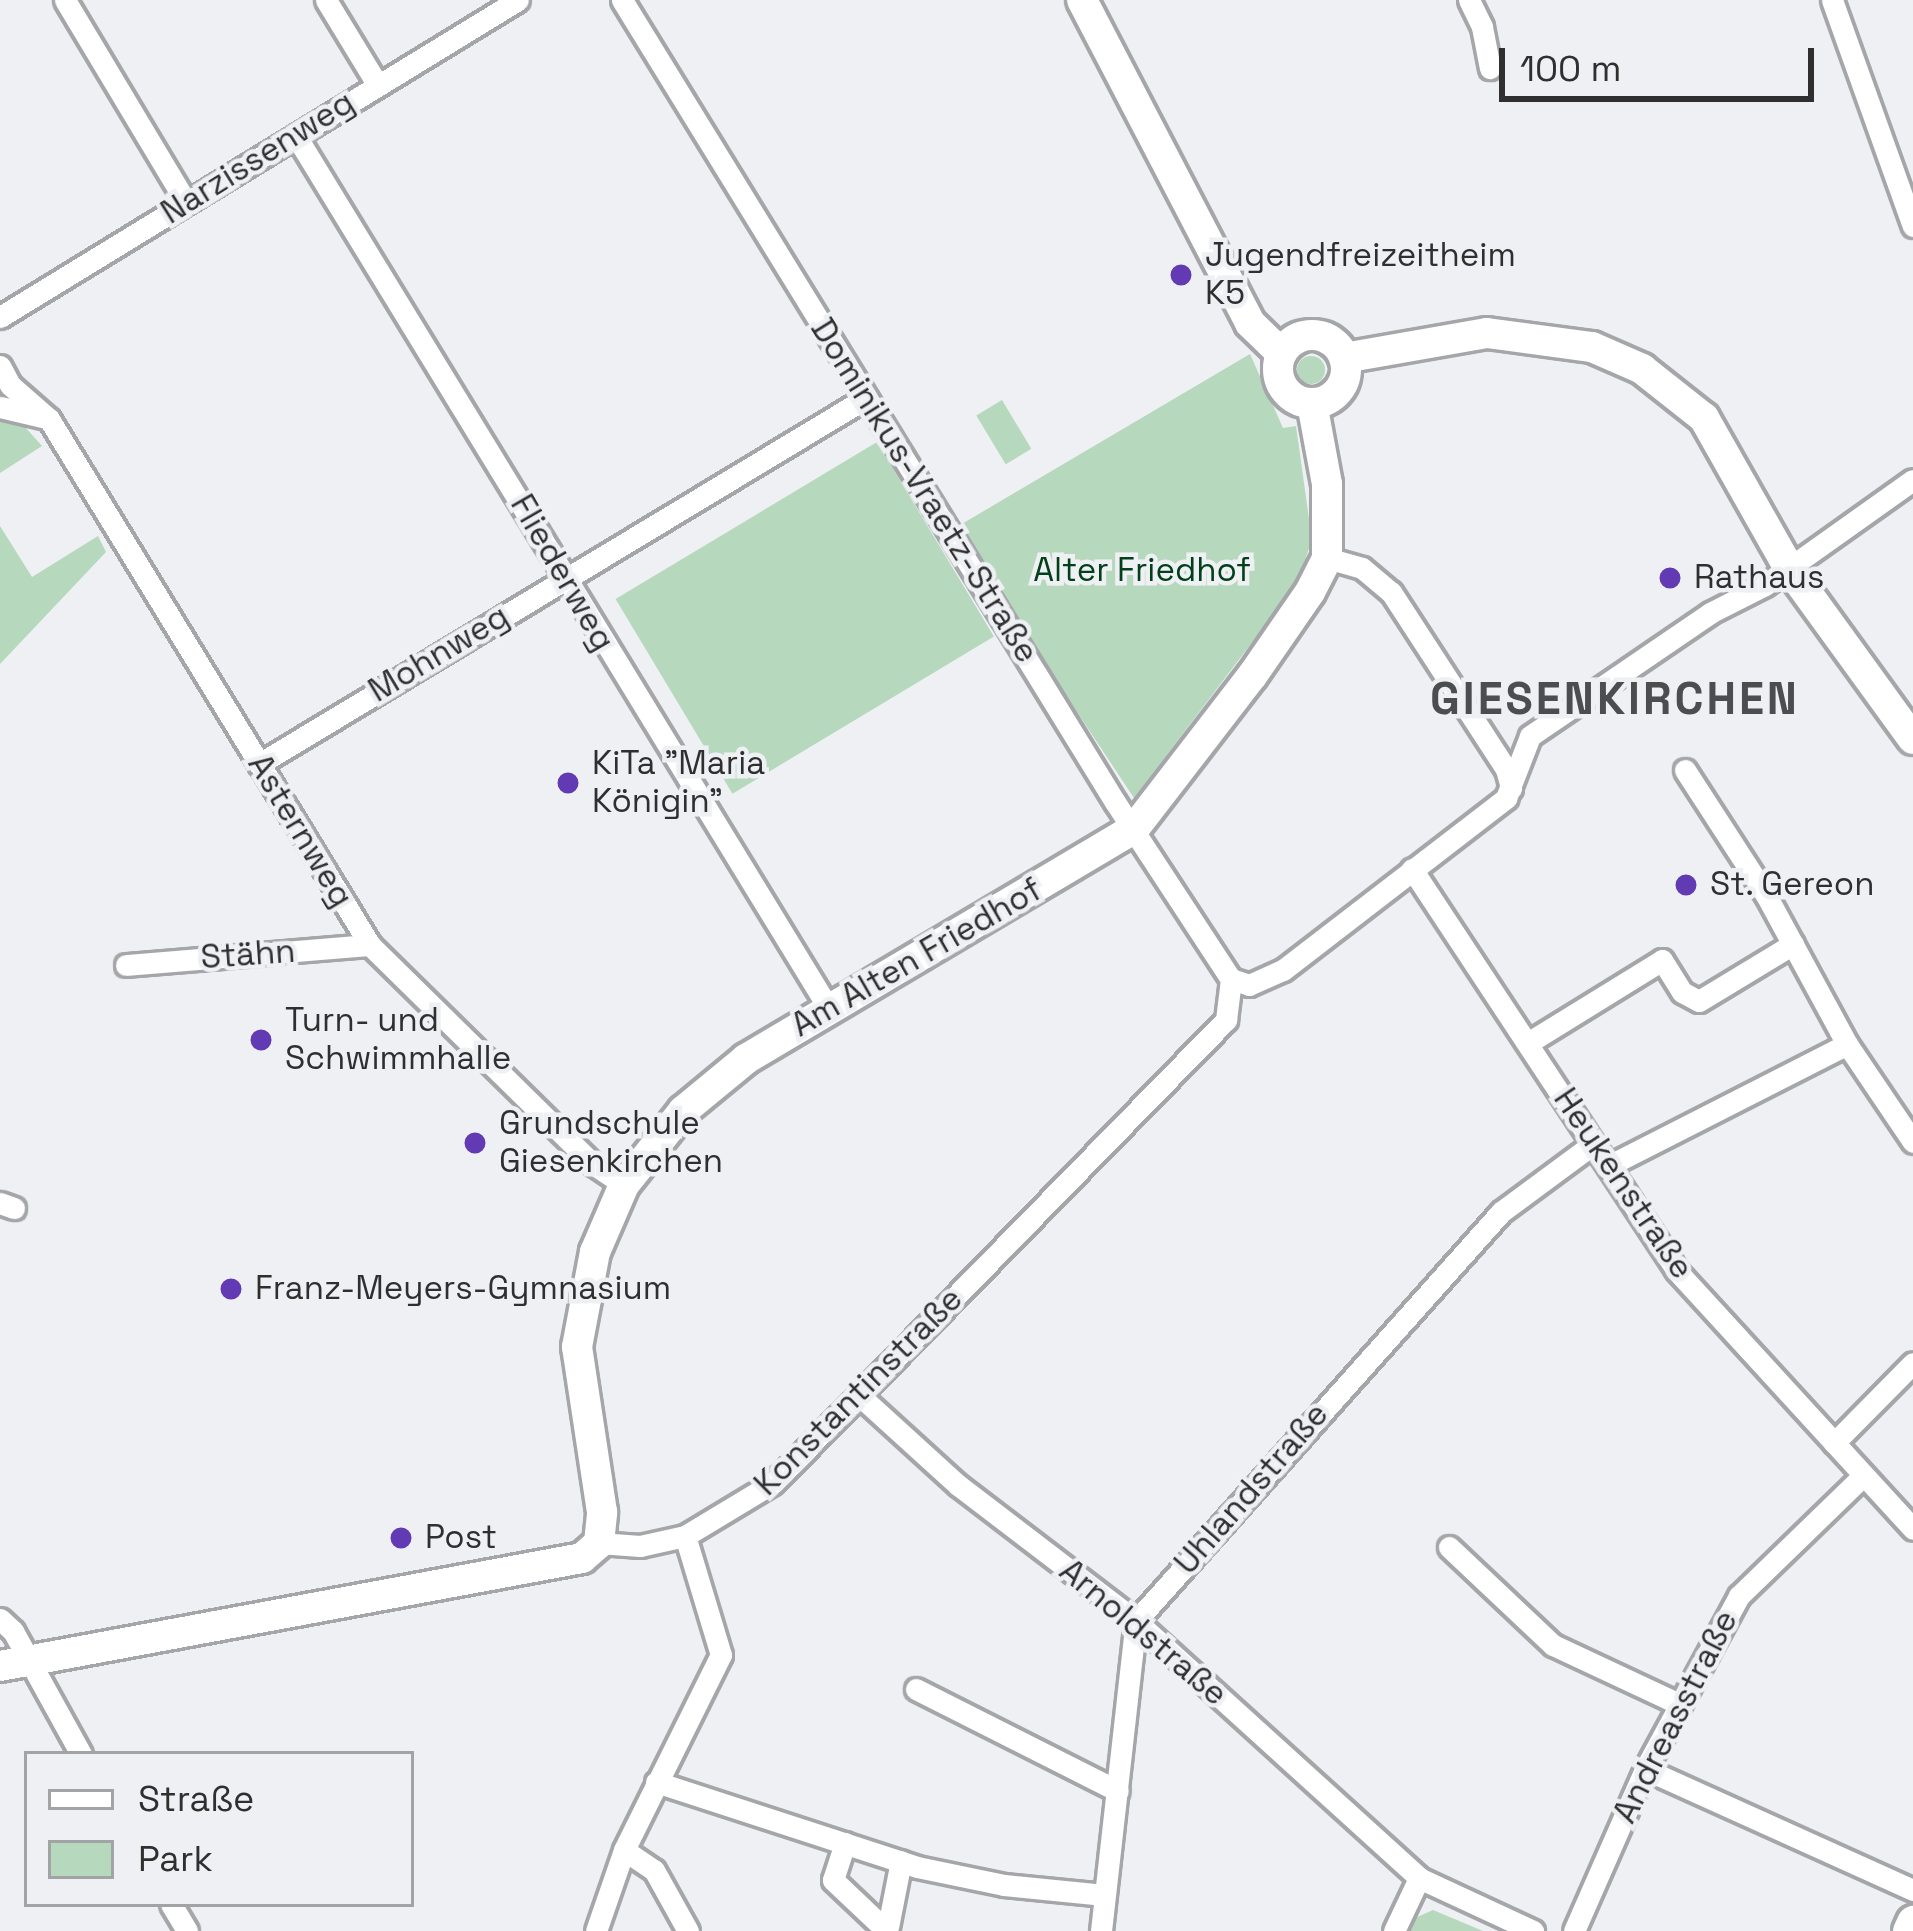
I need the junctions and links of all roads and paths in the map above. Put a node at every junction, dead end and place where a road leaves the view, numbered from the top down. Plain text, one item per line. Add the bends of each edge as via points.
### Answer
1 (64, 0) edge
2 (326, 0) edge
3 (518, 0) edge
4 (622, 0) edge
5 (1082, 0) edge
6 (1469, 0) edge
7 (1832, 0) edge
8 (1490, 68) dead end
9 (377, 84) junction
10 (296, 136) junction
11 (186, 202) junction
12 (1913, 226) edge
13 (0, 317) edge
14 (1282, 353) junction
15 (1344, 358) junction
16 (0, 366) edge
17 (866, 398) junction
18 (1312, 403) junction
19 (0, 406) edge
20 (49, 419) junction
21 (1913, 479) edge
22 (1327, 558) junction
23 (566, 576) junction
24 (1777, 577) junction
25 (1913, 739) edge
26 (259, 764) junction
27 (1685, 770) dead end
28 (1511, 788) junction
29 (1134, 829) junction
30 (1412, 869) junction
31 (1793, 944) junction
32 (370, 945) junction
33 (126, 964) dead end
34 (1231, 979) junction
35 (829, 1009) junction
36 (1531, 1041) junction
37 (1847, 1044) junction
38 (1913, 1142) edge
39 (1593, 1144) junction
40 (1608, 1166) junction
41 (624, 1184) junction
42 (1913, 1363) edge
43 (859, 1396) junction
44 (1834, 1443) junction
45 (1863, 1476) junction
46 (1913, 1528) edge
47 (685, 1536) junction
48 (599, 1543) junction
49 (1449, 1547) dead end
50 (0, 1619) edge
51 (1136, 1621) junction
52 (15, 1664) edge
53 (916, 1690) dead end
54 (1677, 1703) junction
55 (79, 1751) edge
56 (1645, 1769) junction
57 (656, 1782) junction
58 (1118, 1791) junction
59 (845, 1844) junction
60 (623, 1850) junction
61 (901, 1861) junction
62 (1419, 1878) junction
63 (1913, 1889) edge
64 (1106, 1895) junction
65 (1913, 1922) edge
66 (887, 1929) edge
67 (596, 1931) edge
68 (688, 1931) edge
69 (1101, 1931) edge
70 (1394, 1931) edge
71 (1533, 1931) edge
72 (1574, 1931) edge
73 (1909, 1931) edge

1 - 11 street
2 - 9 street
3 - 9 street, Narzissenweg
4 - 17 street, Dominikus-Vraetz-Straße
5 - 14 street via 1250,323
6 - 8 street
7 - 12 street
9 - 10 street, Narzissenweg
10 - 11 street, Narzissenweg
10 - 23 street, Fliederweg
11 - 13 street, Narzissenweg
14 - 15 street via 1314,335 1333,342
14 - 18 street via 1284,389
15 - 18 street via 1341,385
15 - 24 street via 1487,334 1592,347 1642,369 1704,418
16 - 20 street, Asternweg
17 - 23 street, Mohnweg
17 - 29 street, Dominikus-Vraetz-Straße
18 - 22 street, Am Alten Friedhof via 1327,484
19 - 20 street
20 - 26 street, Asternweg
21 - 24 street
22 - 28 street via 1362,568 1391,592
22 - 29 street, Am Alten Friedhof via 1252,676
23 - 26 street, Mohnweg
23 - 35 street, Fliederweg
24 - 25 street
24 - 28 street via 1530,736
26 - 32 street, Asternweg
27 - 31 street
28 - 30 street
29 - 34 street, Dominikus-Vraetz-Straße
29 - 35 street, Am Alten Friedhof
30 - 34 street via 1271,978 1249,985
30 - 36 street, Heukenstraße
31 - 36 street via 1699,1000 1682,992 1662,960
31 - 37 street
32 - 33 street, Stähn
32 - 41 street, Asternweg via 593,1164
34 - 43 street, Konstantinstraße via 1226,1020
35 - 41 street, Am Alten Friedhof via 708,1088
36 - 39 street, Heukenstraße
37 - 38 street
37 - 40 street
39 - 40 street, Heukenstraße
39 - 51 street, Uhlandstraße via 1501,1212
40 - 44 street, Heukenstraße via 1676,1270
41 - 48 street, Am Alten Friedhof via 596,1252 577,1347 602,1512
42 - 44 street
43 - 47 street, Konstantinstraße via 773,1483
43 - 51 street, Arnoldstraße via 958,1485
44 - 45 street, Heukenstraße
45 - 46 street, Heukenstraße
45 - 54 street, Andreasstraße via 1739,1596
47 - 48 street, Konstantinstraße via 640,1546
47 - 57 street via 721,1655
48 - 52 street, Konstantinstraße via 582,1558
49 - 54 street via 1553,1646
50 - 52 street
51 - 58 street
51 - 62 street, Arnoldstraße
52 - 55 street
53 - 58 street
54 - 56 street, Andreasstraße
56 - 63 street
56 - 72 street, Andreasstraße
57 - 59 street
57 - 60 street
58 - 64 street
59 - 61 street
59 - 66 street via 833,1880
60 - 67 street
60 - 68 street via 653,1870
61 - 64 street via 1004,1885
61 - 66 street
62 - 70 street
62 - 71 street, Arnoldstraße
64 - 69 street
65 - 73 main road

